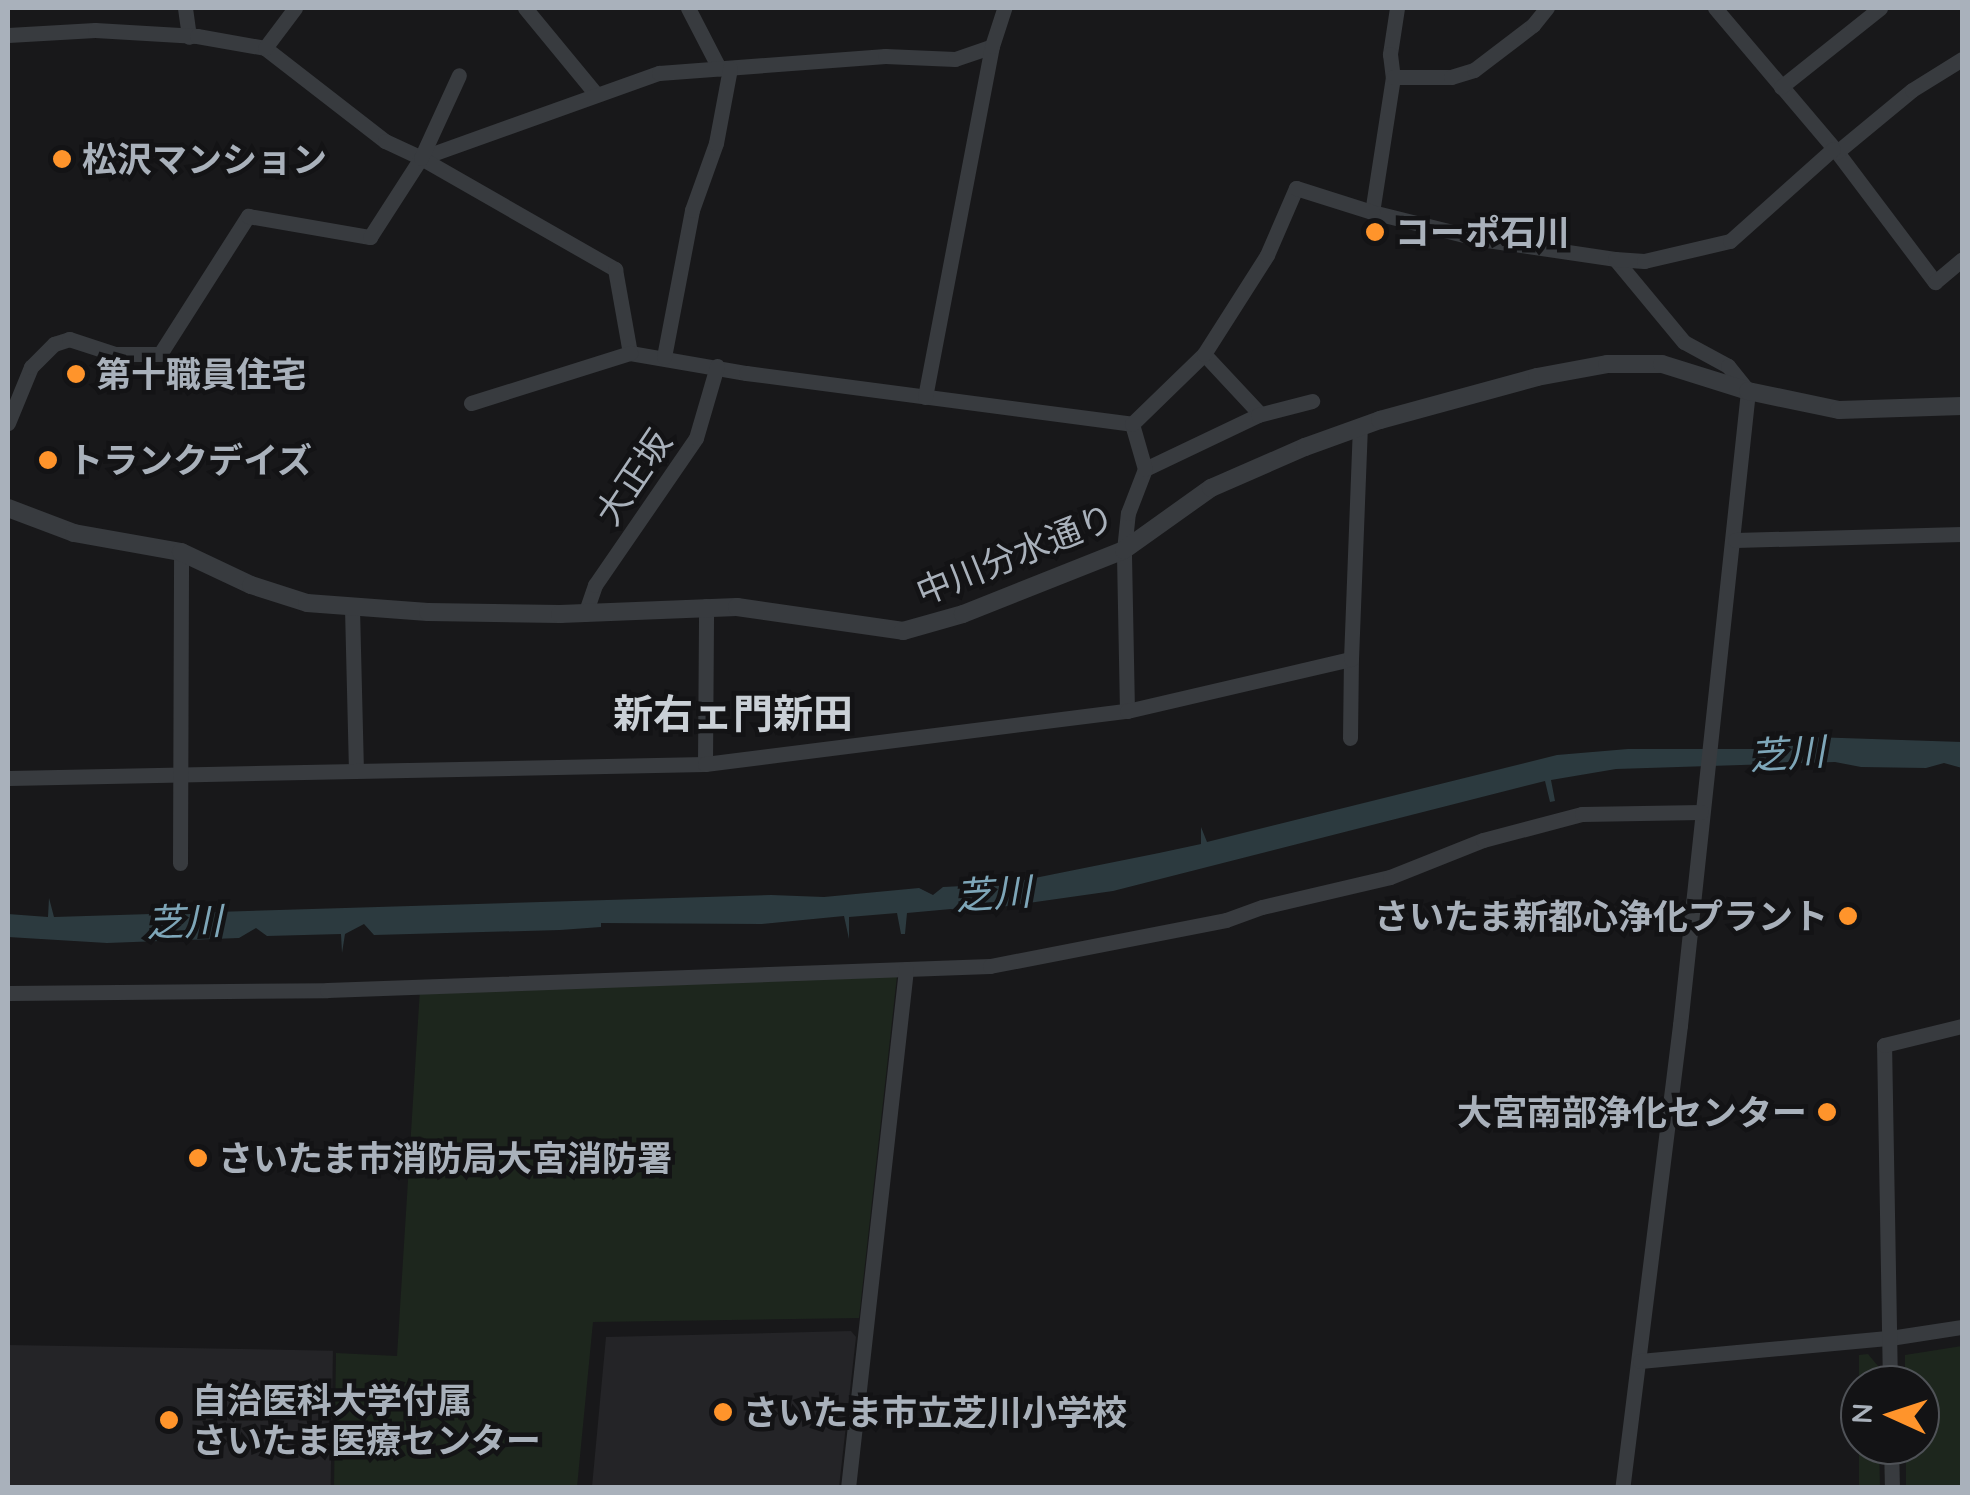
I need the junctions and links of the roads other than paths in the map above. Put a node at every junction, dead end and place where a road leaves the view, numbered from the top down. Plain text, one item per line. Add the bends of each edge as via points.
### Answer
1 (186, 8) edge
2 (295, 8) edge
3 (525, 8) edge
4 (688, 8) edge
5 (1004, 8) edge
6 (1396, 8) edge
7 (1547, 8) edge
8 (1715, 8) edge
9 (1880, 8) edge
10 (8, 35) edge
11 (189, 37) junction
12 (992, 46) junction
13 (265, 48) junction
14 (1962, 59) edge
15 (725, 68) junction
16 (458, 74) dead end
17 (1393, 77) junction
18 (1781, 87) junction
19 (594, 93) junction
20 (1835, 151) junction
21 (422, 158) junction
22 (1372, 212) junction
23 (1962, 258) edge
24 (1615, 260) junction
25 (630, 354) junction
26 (1204, 354) junction
27 (664, 357) junction
28 (717, 366) junction
29 (1748, 390) junction
30 (925, 398) junction
31 (1312, 401) dead end
32 (471, 402) dead end
33 (1962, 406) edge
34 (1260, 414) junction
35 (8, 423) edge
36 (1132, 424) junction
37 (1360, 428) junction
38 (1145, 469) junction
39 (8, 508) edge
40 (1962, 534) edge
41 (1735, 540) junction
42 (1124, 550) junction
43 (182, 552) junction
44 (706, 606) junction
45 (352, 608) junction
46 (586, 614) junction
47 (1351, 659) junction
48 (1127, 711) junction
49 (1350, 738) dead end
50 (705, 764) junction
51 (356, 770) junction
52 (180, 775) junction
53 (9, 778) edge
54 (1701, 808) junction
55 (180, 863) dead end
56 (906, 968) junction
57 (8, 993) edge
58 (1962, 1026) edge
59 (1962, 1326) edge
60 (1890, 1338) junction
61 (1640, 1361) junction
62 (1890, 1365) edge
63 (848, 1488) edge
64 (1622, 1488) edge

1 - 11 street
2 - 13 street
3 - 19 street
4 - 15 street
5 - 12 street
6 - 17 street
7 - 17 street via 1474,70
8 - 18 street
9 - 18 street
10 - 11 street via 95,30
11 - 13 street
12 - 15 street via 954,60 885,56
12 - 30 street
13 - 21 street via 385,141
14 - 20 street
15 - 19 street via 659,73
15 - 27 street via 716,143 692,210
16 - 21 street
17 - 22 street
18 - 20 street
19 - 21 street
20 - 23 street via 1935,282
20 - 24 street via 1730,241 1644,261
21 - 25 street via 614,269
21 - 35 street via 370,237 248,216 160,354 115,354 69,339 54,344 30,367
22 - 24 street via 1480,239
22 - 26 street via 1296,188 1266,255
24 - 29 street via 1684,342 1728,366
25 - 27 street
25 - 32 street
26 - 34 street
26 - 36 street
27 - 28 street
28 - 30 street
28 - 46 street, 大正坂 via 696,438 596,585
29 - 33 street, 中川分水通り via 1838,410
29 - 37 street, 中川分水通り via 1662,364 1607,364
29 - 41 street
30 - 36 street
31 - 34 street
34 - 38 street
36 - 38 street
37 - 42 street, 中川分水通り via 1210,488
37 - 47 street
38 - 42 street via 1128,514
39 - 43 street, 中川分水通り via 59,529
40 - 41 street
41 - 54 street
42 - 44 street, 中川分水通り via 903,631
42 - 48 street
43 - 45 street, 中川分水通り via 282,596
43 - 52 street
44 - 46 street, 中川分水通り
44 - 50 street
45 - 46 street, 中川分水通り
45 - 51 street
47 - 48 street
47 - 49 street
48 - 50 street
50 - 51 street
51 - 52 street
52 - 53 street
52 - 55 street
54 - 56 street via 1582,814 1483,840 1390,877 1226,920 990,966
54 - 61 street
56 - 57 street via 328,990
56 - 63 street
58 - 60 street via 1884,1045
59 - 60 street
60 - 61 street
60 - 62 street
61 - 64 street

